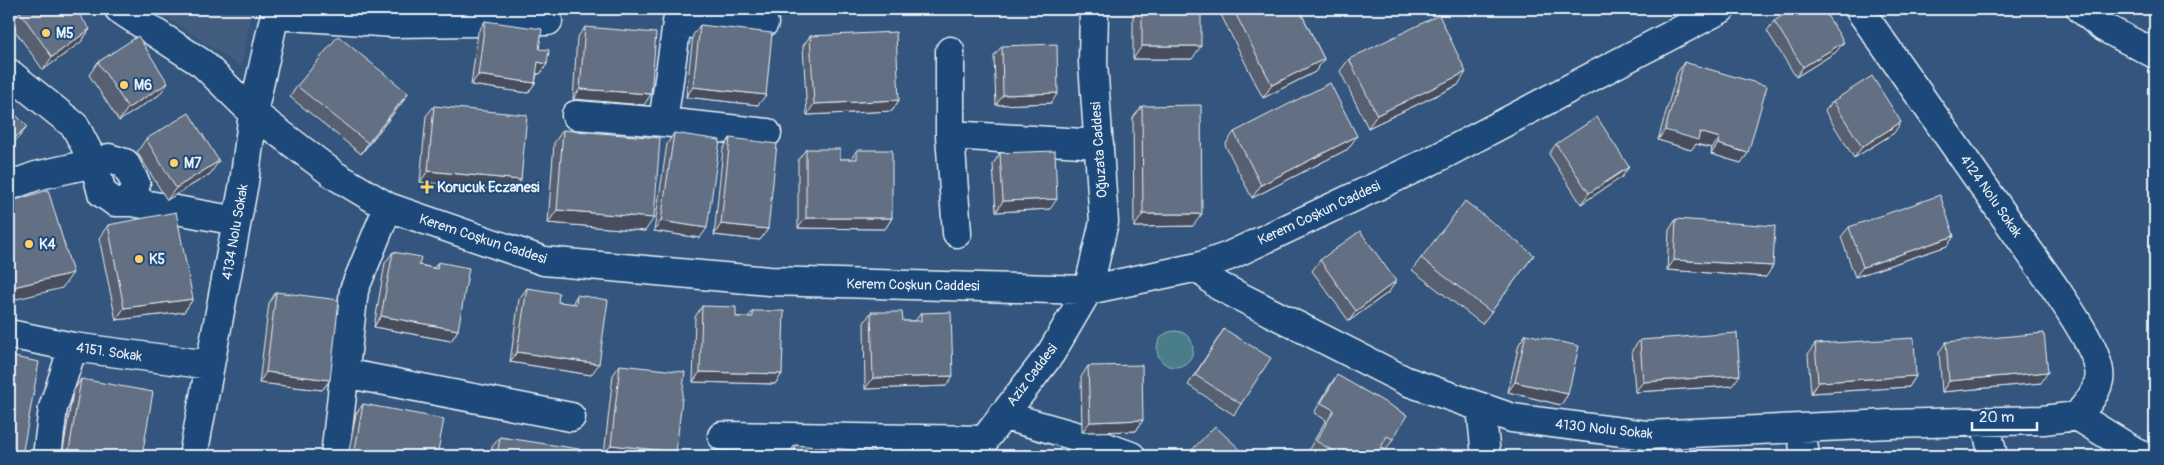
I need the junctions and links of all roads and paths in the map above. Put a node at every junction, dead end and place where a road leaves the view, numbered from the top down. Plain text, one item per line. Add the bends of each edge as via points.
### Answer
1 (118, 9) edge
2 (1094, 9) edge
3 (1721, 9) edge
4 (1859, 9) edge
5 (2081, 9) edge
6 (275, 12) edge
7 (679, 16) edge
8 (548, 20) dead end
9 (764, 24) dead end
10 (950, 51) dead end
11 (2155, 54) edge
12 (9, 73) edge
13 (253, 114) junction
14 (576, 116) dead end
15 (663, 122) junction
16 (767, 133) dead end
17 (950, 135) junction
18 (1099, 144) junction
19 (94, 163) junction
20 (9, 186) edge
21 (388, 207) junction
22 (237, 221) junction
23 (957, 233) dead end
24 (1198, 267) junction
25 (1088, 290) junction
26 (9, 334) edge
27 (73, 347) junction
28 (210, 365) junction
29 (344, 373) junction
30 (1481, 407) junction
31 (1002, 415) junction
32 (2077, 416) junction
33 (572, 418) dead end
34 (1985, 421) junction
35 (1801, 428) junction
36 (722, 436) dead end
37 (978, 448) edge
38 (46, 456) edge
39 (192, 456) edge
40 (334, 456) edge
41 (1132, 456) edge
42 (1486, 456) edge
43 (1805, 456) edge
44 (1993, 456) edge
45 (2142, 456) edge

1 - 13 street, Kerem Coşkun Caddesi via 203,64
2 - 18 street, Oğuzata Caddesi via 1093,63
3 - 24 street, Kerem Coşkun Caddesi via 1439,157 1229,256
4 - 32 street, 4124 Nolu Sokak via 2079,325 2098,364 2100,378 2094,393
5 - 11 street via 2103,27
6 - 8 street via 394,23
6 - 13 street, 4134 Nolu Sokak
7 - 9 street
7 - 15 street
10 - 17 street
12 - 19 street via 75,126
13 - 21 street, Kerem Coşkun Caddesi via 336,176
13 - 22 street, 4134 Nolu Sokak
14 - 15 street
15 - 16 street
17 - 18 street
17 - 23 street
18 - 25 street, Oğuzata Caddesi via 1104,222
19 - 20 street via 36,176
19 - 22 street via 109,158 126,163 136,184 132,202
21 - 25 street, Kerem Coşkun Caddesi via 544,261 769,281
21 - 29 street via 354,290
22 - 28 street, 4134 Nolu Sokak
24 - 25 street, Kerem Coşkun Caddesi
24 - 30 street, 4130 Nolu Sokak via 1219,286 1406,381
25 - 31 street, Aziz Caddesi via 1051,353
26 - 27 street, 4151. Sokak
27 - 28 street, 4151. Sokak
27 - 38 street via 53,408
28 - 39 street, 4134 Nolu Sokak
29 - 33 street
29 - 40 street
30 - 35 street, 4130 Nolu Sokak via 1512,418 1646,435
30 - 42 street
31 - 37 street, Aziz Caddesi
31 - 41 street
32 - 34 street, 4130 Nolu Sokak
32 - 45 street
34 - 35 street, 4130 Nolu Sokak
34 - 44 street
35 - 43 street
36 - 37 street

